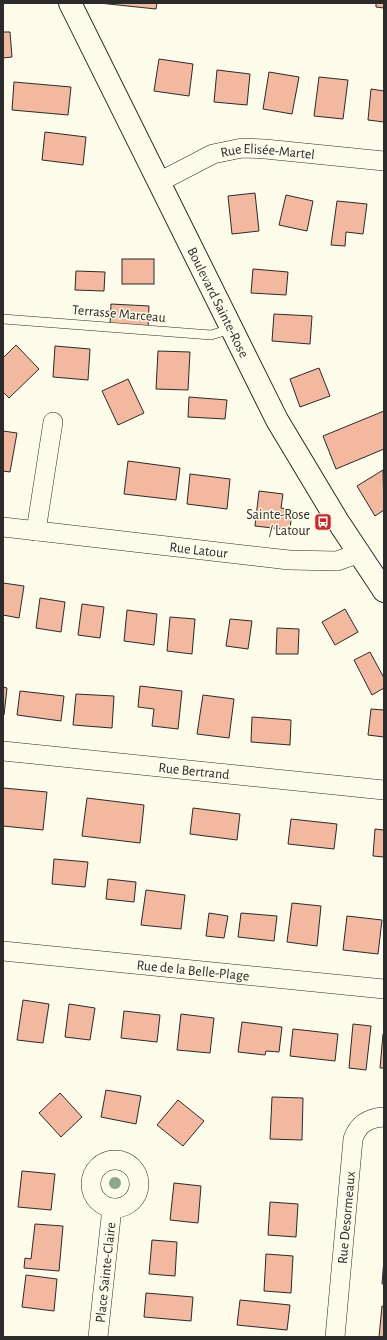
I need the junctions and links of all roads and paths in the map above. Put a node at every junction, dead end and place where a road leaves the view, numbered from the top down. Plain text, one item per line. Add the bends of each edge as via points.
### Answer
1 (70, 3) edge
2 (384, 161) edge
3 (159, 182) junction
4 (3, 319) edge
5 (232, 329) junction
6 (53, 422) dead end
7 (3, 527) edge
8 (36, 531) junction
9 (360, 553) junction
10 (384, 591) edge
11 (3, 751) edge
12 (384, 790) edge
13 (3, 951) edge
14 (384, 989) edge
15 (384, 1117) edge
16 (112, 1208) dead end
17 (98, 1337) edge
18 (335, 1337) edge

1 - 3 street, Boulevard Sainte-Rose
2 - 3 street, Rue Elisée-Martel via 242,148 213,154
3 - 5 street, Boulevard Sainte-Rose
4 - 5 lane, Terrasse Marceau via 211,334
5 - 9 street, Boulevard Sainte-Rose via 286,437
6 - 8 street
7 - 8 street, Rue Latour
8 - 9 street, Rue Latour via 289,560 336,561
9 - 10 street, Boulevard Sainte-Rose
11 - 12 street, Rue Bertrand
13 - 14 street, Rue de la Belle-Plage
15 - 18 street, Rue Desormeaux via 368,1120 356,1131 353,1139
16 - 17 street, Place Sainte-Claire

